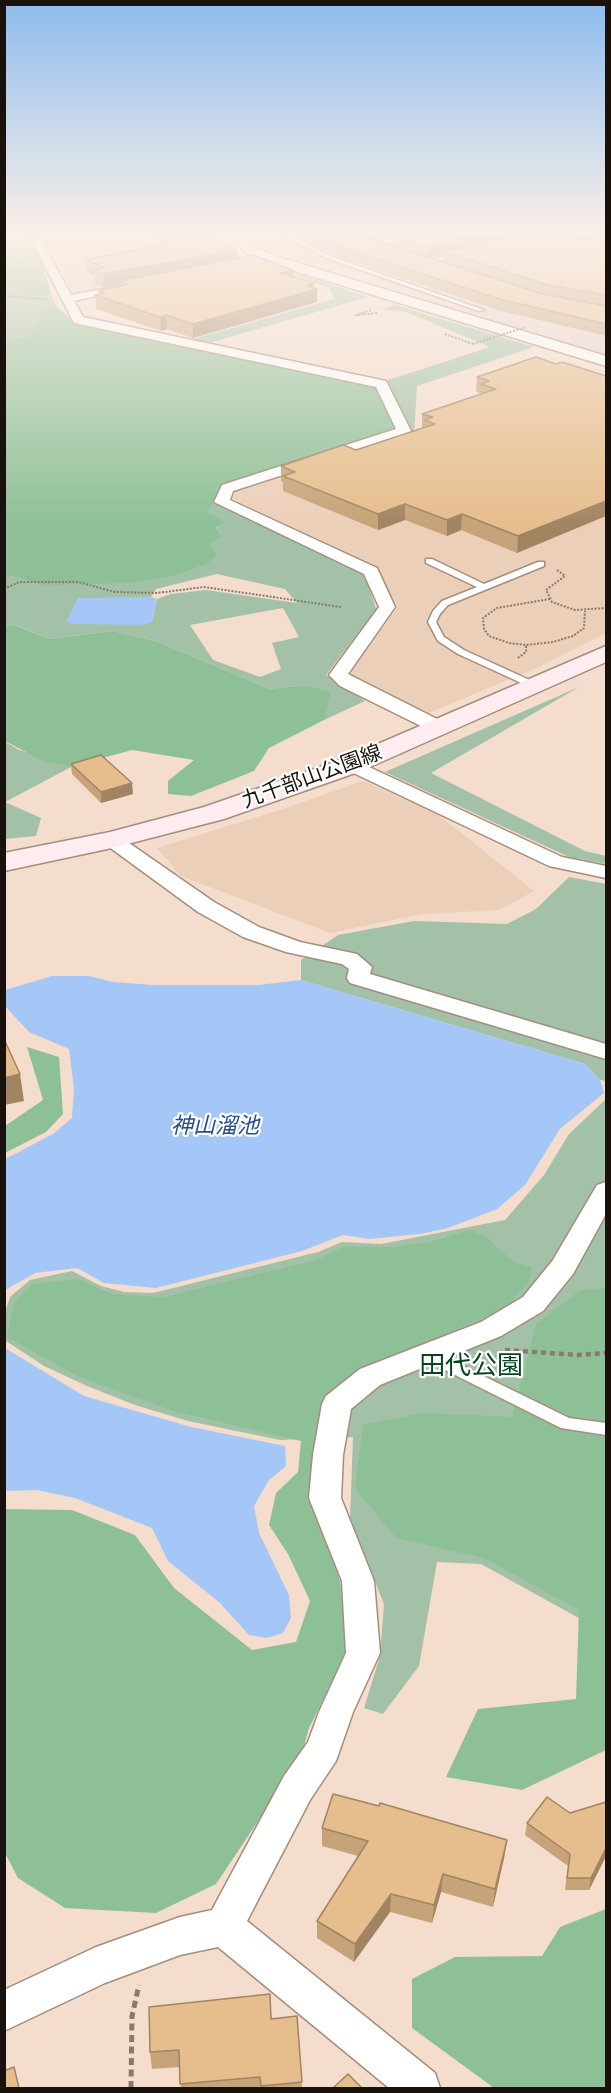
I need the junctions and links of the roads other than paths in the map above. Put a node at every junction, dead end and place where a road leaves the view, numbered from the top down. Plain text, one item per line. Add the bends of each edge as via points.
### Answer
1 (133, 332) edge
2 (509, 332) edge
3 (606, 361) edge
4 (429, 561) dead end
5 (541, 564) dead end
6 (484, 587) junction
7 (606, 653) edge
8 (533, 685) junction
9 (438, 728) junction
10 (352, 765) junction
11 (112, 840) junction
12 (4, 862) edge
13 (606, 872) edge
14 (606, 1052) edge
15 (606, 1191) edge
16 (429, 1352) junction
17 (606, 1429) edge
18 (224, 1927) junction
19 (4, 2010) edge
20 (420, 2088) edge

1 - 9 street via 381,384 404,430 227,488 222,502 371,571 387,608 338,675
2 - 3 street
4 - 6 lane
5 - 6 lane
6 - 8 lane via 445,603 432,622 441,639 461,652
7 - 8 main road, 九千部山公園線
8 - 9 main road, 九千部山公園線
9 - 10 main road, 九千部山公園線
10 - 11 main road, 九千部山公園線 via 214,813
10 - 13 street via 556,862
11 - 12 main road, 九千部山公園線
11 - 14 street via 206,907 251,932 294,948 349,959 361,966 358,978
15 - 16 street via 562,1267 533,1304 491,1329
16 - 17 lane via 566,1424
16 - 18 street via 370,1377 337,1404 325,1498 358,1581 363,1653 322,1750 297,1788
18 - 19 street via 180,1936 96,1967
18 - 20 street

